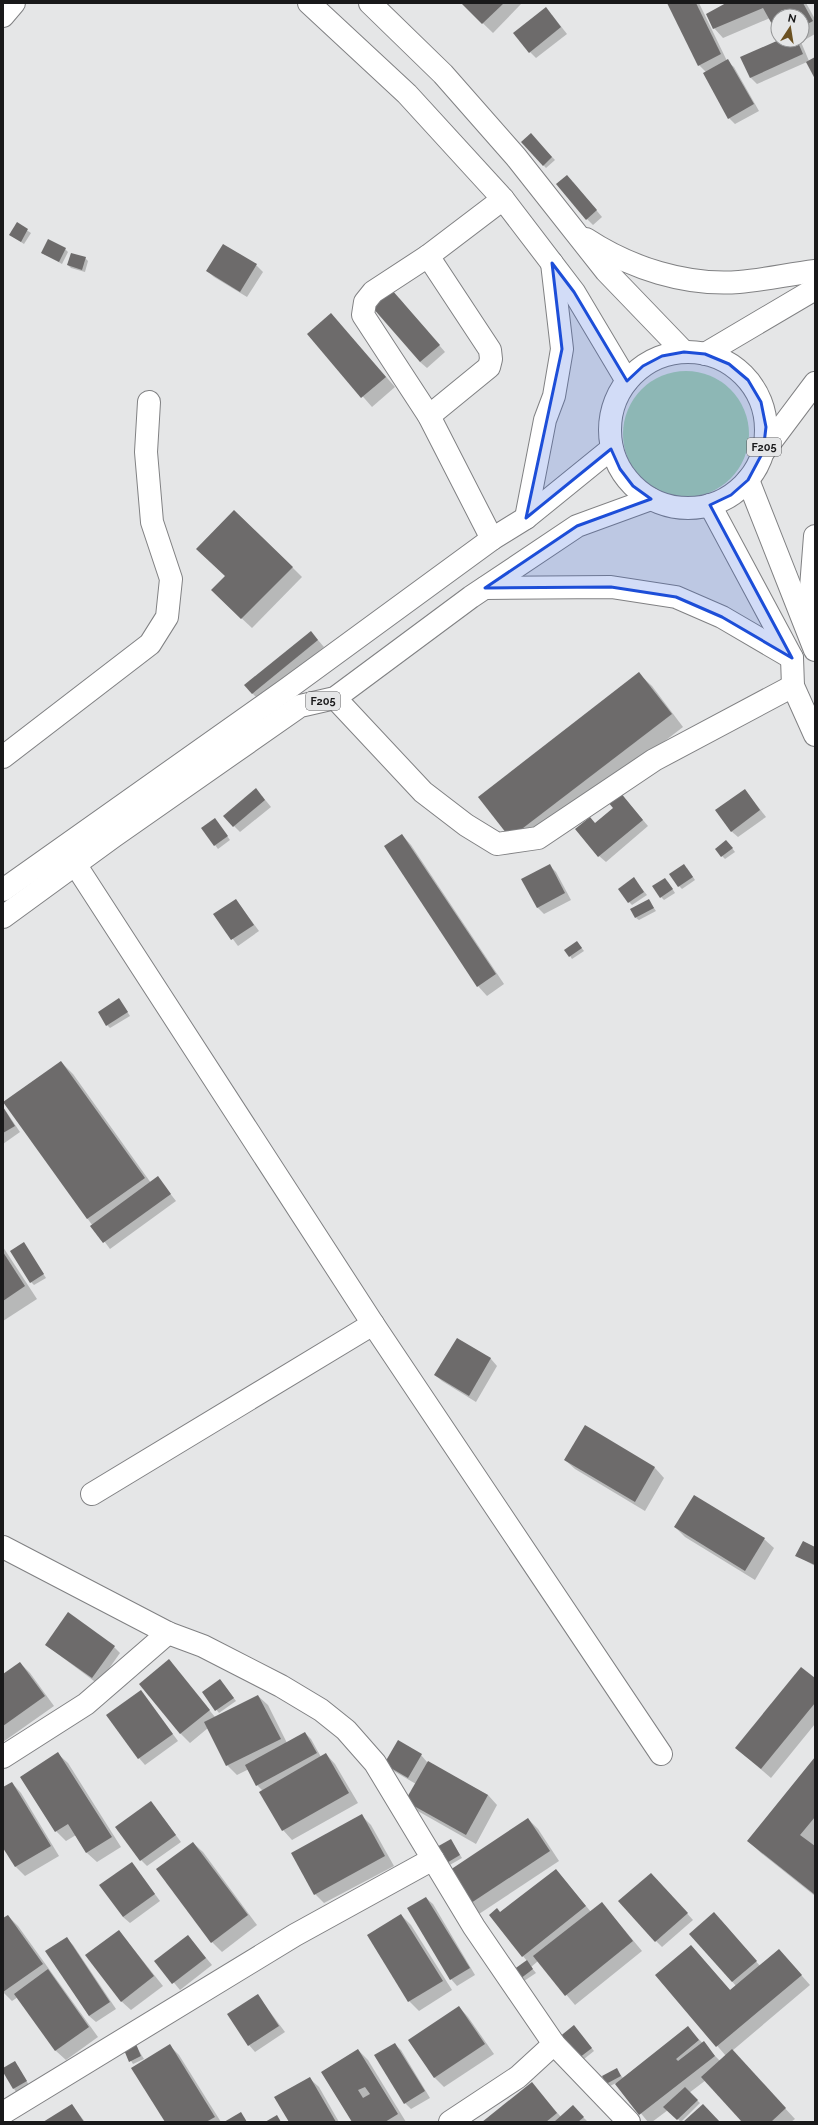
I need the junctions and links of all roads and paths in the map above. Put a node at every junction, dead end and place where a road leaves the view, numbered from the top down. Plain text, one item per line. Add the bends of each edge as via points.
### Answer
1 (14, 3) edge
2 (309, 3) edge
3 (370, 3) edge
4 (3, 16) edge
5 (503, 199) junction
6 (575, 233) junction
7 (428, 256) junction
8 (552, 263) junction
9 (815, 271) edge
10 (815, 289) edge
11 (684, 352) junction
12 (705, 354) junction
13 (626, 381) junction
14 (815, 383) edge
15 (149, 402) dead end
16 (429, 416) junction
17 (611, 449) junction
18 (763, 452) junction
19 (748, 480) junction
20 (651, 499) junction
21 (710, 505) junction
22 (526, 518) junction
23 (815, 536) edge
24 (492, 539) junction
25 (485, 588) junction
26 (811, 641) edge
27 (792, 658) junction
28 (794, 686) junction
29 (335, 698) junction
30 (815, 735) edge
31 (3, 756) edge
32 (75, 864) junction
33 (3, 890) edge
34 (3, 917) edge
35 (374, 1324) junction
36 (92, 1494) dead end
37 (3, 1546) edge
38 (168, 1633) junction
39 (661, 1754) dead end
40 (3, 1757) edge
41 (433, 1859) junction
42 (554, 2044) junction
43 (3, 2113) edge
44 (450, 2122) edge
45 (629, 2122) edge

1 - 4 main road
2 - 5 main road via 407,94
3 - 6 main road via 459,92 516,157
5 - 7 main road
5 - 8 main road
6 - 9 main road via 604,251 654,273 684,278 739,282
6 - 11 main road via 606,271
7 - 16 main road via 490,350 492,359 489,367
7 - 16 main road via 373,292 365,302 363,316
8 - 13 main road via 574,292
8 - 22 main road via 562,349
10 - 12 main road
11 - 12 main road, F205
11 - 13 main road, F205 via 662,356 643,366
12 - 18 main road, F205 via 729,364 748,380 761,402 766,427
13 - 17 main road, F205 via 611,413
14 - 18 main road, F205
15 - 31 main road via 146,452 152,522 170,579 167,618 150,644
16 - 24 main road
17 - 20 main road, F205 via 628,480
17 - 22 main road, F205
18 - 19 main road, F205
19 - 21 main road, F205 via 731,495
19 - 26 main road
20 - 21 main road, F205 via 677,507
20 - 25 main road, F205 via 577,526
21 - 27 main road
22 - 24 main road, F205
23 - 26 main road
24 - 33 main road, F205
25 - 27 main road via 611,587 676,597 722,617
25 - 29 main road, F205
27 - 28 main road
28 - 29 main road via 654,760 538,838 497,844 466,825 423,792
28 - 30 main road
29 - 32 main road, F205 via 300,706
32 - 34 main road, F205
32 - 35 main road
35 - 36 main road
35 - 39 main road
37 - 38 main road
38 - 40 main road via 86,1704
38 - 41 main road via 203,1646 281,1686 321,1710 346,1730 376,1763
41 - 42 main road via 474,1927
41 - 43 main road via 295,1935
42 - 44 main road via 518,2077
42 - 45 main road

